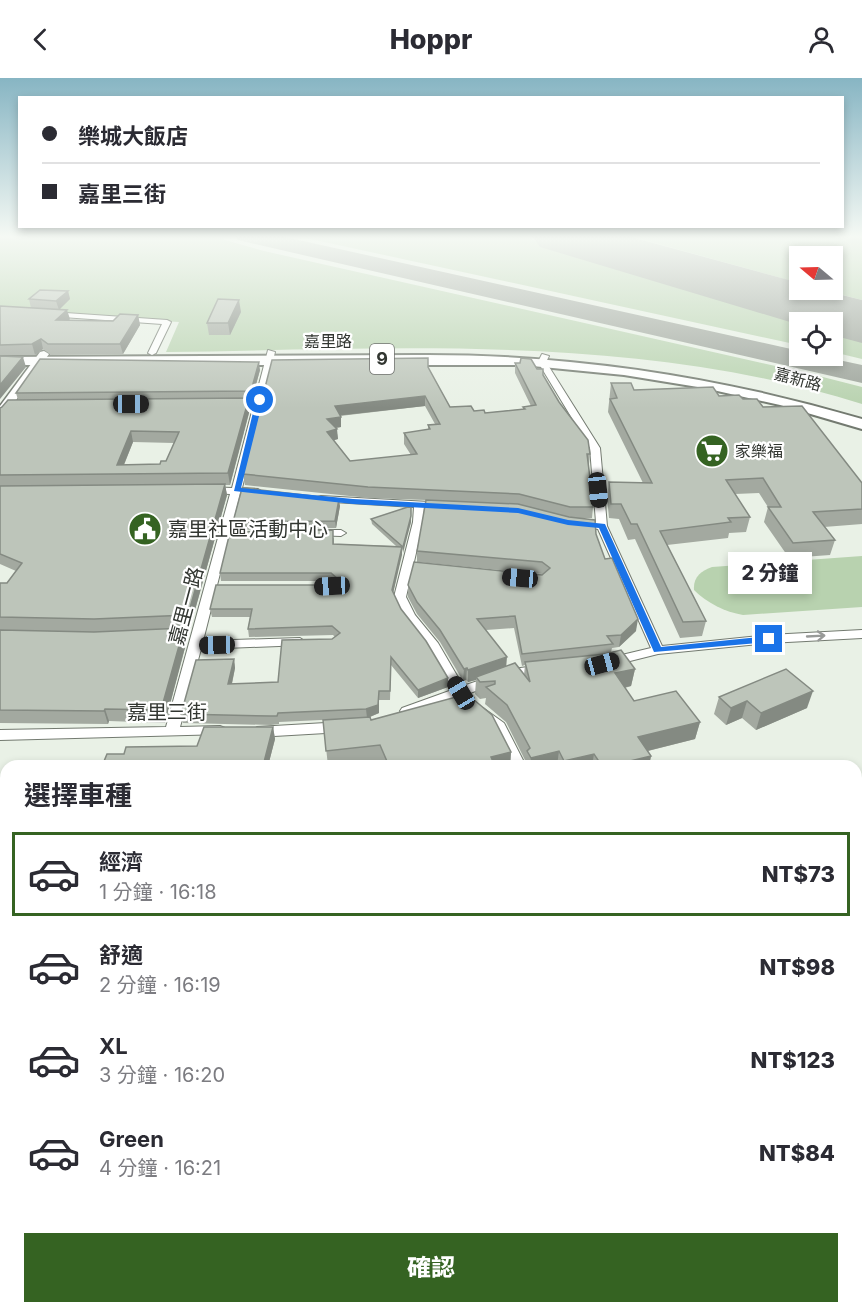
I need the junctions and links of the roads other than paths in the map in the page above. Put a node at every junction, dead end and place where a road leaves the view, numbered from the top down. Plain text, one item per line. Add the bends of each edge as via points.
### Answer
1 (46, 314) edge
2 (152, 353) junction
3 (0, 354) edge
4 (270, 355) junction
5 (42, 358) junction
6 (543, 359) junction
7 (0, 362) edge
8 (723, 380) joint
9 (761, 395) joint
10 (6, 408) edge
11 (862, 416) edge
12 (862, 424) edge
13 (237, 489) junction
14 (201, 490) edge
15 (268, 493) edge
16 (310, 498) edge
17 (419, 504) junction
18 (455, 506) edge
19 (568, 523) edge
20 (602, 526) junction
21 (306, 533) edge
22 (341, 533) dead end
23 (862, 634) edge
24 (193, 638) junction
25 (310, 642) edge
26 (658, 650) junction
27 (591, 665) edge
28 (556, 668) edge
29 (461, 693) junction
30 (389, 718) edge
31 (358, 726) edge
32 (172, 731) junction
33 (0, 735) edge
34 (516, 760) edge

1 - 2 street via 167,322
2 - 4 main road, 嘉里路 / 9
2 - 5 main road, 嘉里路 / 9
3 - 5 main road, 嘉里路 / 9
4 - 5 main road, 嘉里路 / 9
4 - 6 main road, 嘉里路 / 9
4 - 13 street, 嘉里一路 via 252,404
5 - 7 main road, 嘉里路 / 9
5 - 10 street
6 - 8 main road, 嘉里路 / 9 via 633,364
6 - 9 main road, 嘉里路 / 9
6 - 20 street via 595,448
8 - 11 main road, 嘉新路 / 9
9 - 12 main road, 嘉新路 / 9
13 - 14 street
13 - 15 street
13 - 24 street, 嘉里一路 via 227,521 231,535 216,587
16 - 17 street
17 - 18 street
17 - 29 street via 414,568 400,597
19 - 20 street
20 - 26 street
21 - 22 street
26 -> 23 street
24 - 25 street
24 - 32 street, 嘉里一路
26 - 27 street
28 - 29 street via 513,673
29 - 30 street
29 - 34 street via 499,726
31 - 32 street, 嘉里三街 via 271,732
32 - 33 street, 嘉里三街

